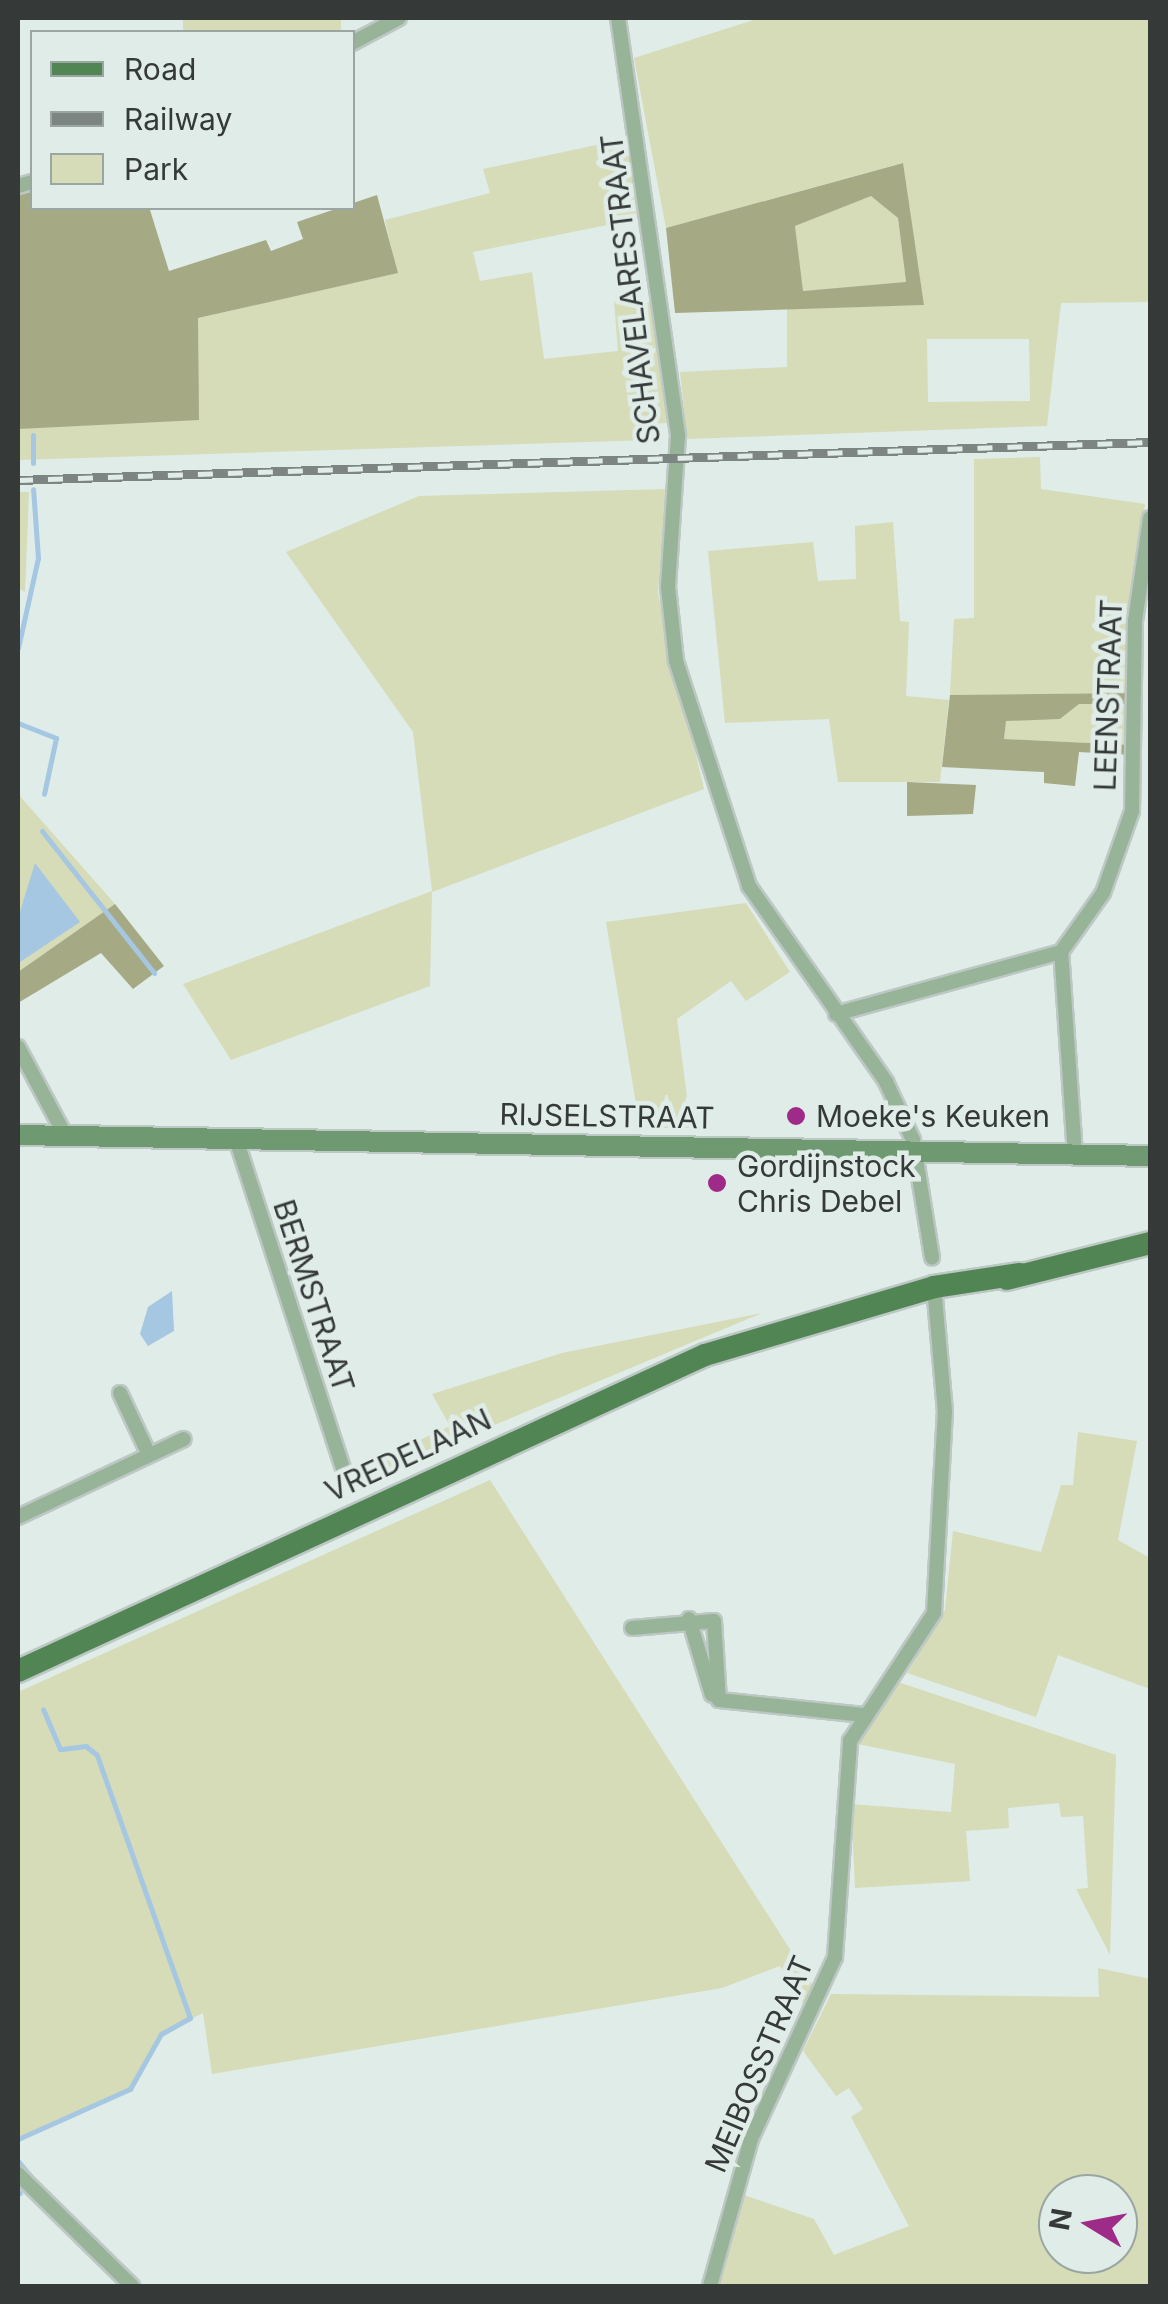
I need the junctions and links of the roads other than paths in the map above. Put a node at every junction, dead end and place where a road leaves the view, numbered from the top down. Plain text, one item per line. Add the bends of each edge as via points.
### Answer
1 (399, 18) edge
2 (618, 18) edge
3 (355, 41) edge
4 (1150, 518) edge
5 (1061, 952) junction
6 (836, 1014) junction
7 (18, 1048) edge
8 (18, 1135) edge
9 (66, 1137) junction
10 (236, 1139) junction
11 (918, 1153) junction
12 (1076, 1155) junction
13 (1149, 1157) edge
14 (1150, 1243) edge
15 (932, 1258) dead end
16 (935, 1294) junction
17 (120, 1393) dead end
18 (184, 1439) dead end
19 (149, 1455) junction
20 (343, 1468) dead end
21 (18, 1517) edge
22 (689, 1619) junction
23 (632, 1628) dead end
24 (18, 1670) edge
25 (712, 1695) junction
26 (864, 1714) junction
27 (18, 2174) edge
28 (132, 2286) edge
29 (710, 2286) edge

1 - 3 street
2 - 6 street, SCHAVELARESTRAAT via 678,436 668,587 676,661 749,886
4 - 5 street, LEENSTRAAT via 1136,621 1132,812 1103,894
5 - 6 street
5 - 12 street
6 - 11 street, SCHAVELARESTRAAT via 886,1082
7 - 9 street
8 - 9 street, RIJSELSTRAAT
9 - 10 street, RIJSELSTRAAT
10 - 11 street, RIJSELSTRAAT
10 - 20 street, BERMSTRAAT
11 - 12 street, RIJSELSTRAAT
11 - 15 street
12 - 13 street, RIJSELSTRAAT
14 - 16 main road, VREDELAAN
16 - 24 main road, VREDELAAN via 705,1356 552,1420
16 - 26 street, MEIBOSSTRAAT via 942,1575 934,1612
17 - 19 street
18 - 19 street
19 - 21 street
22 - 23 street
22 - 25 street
22 - 25 street via 714,1621 718,1633
25 - 26 street
26 - 29 street, MEIBOSSTRAAT via 846,1772 835,1958 751,2139
27 - 28 street

